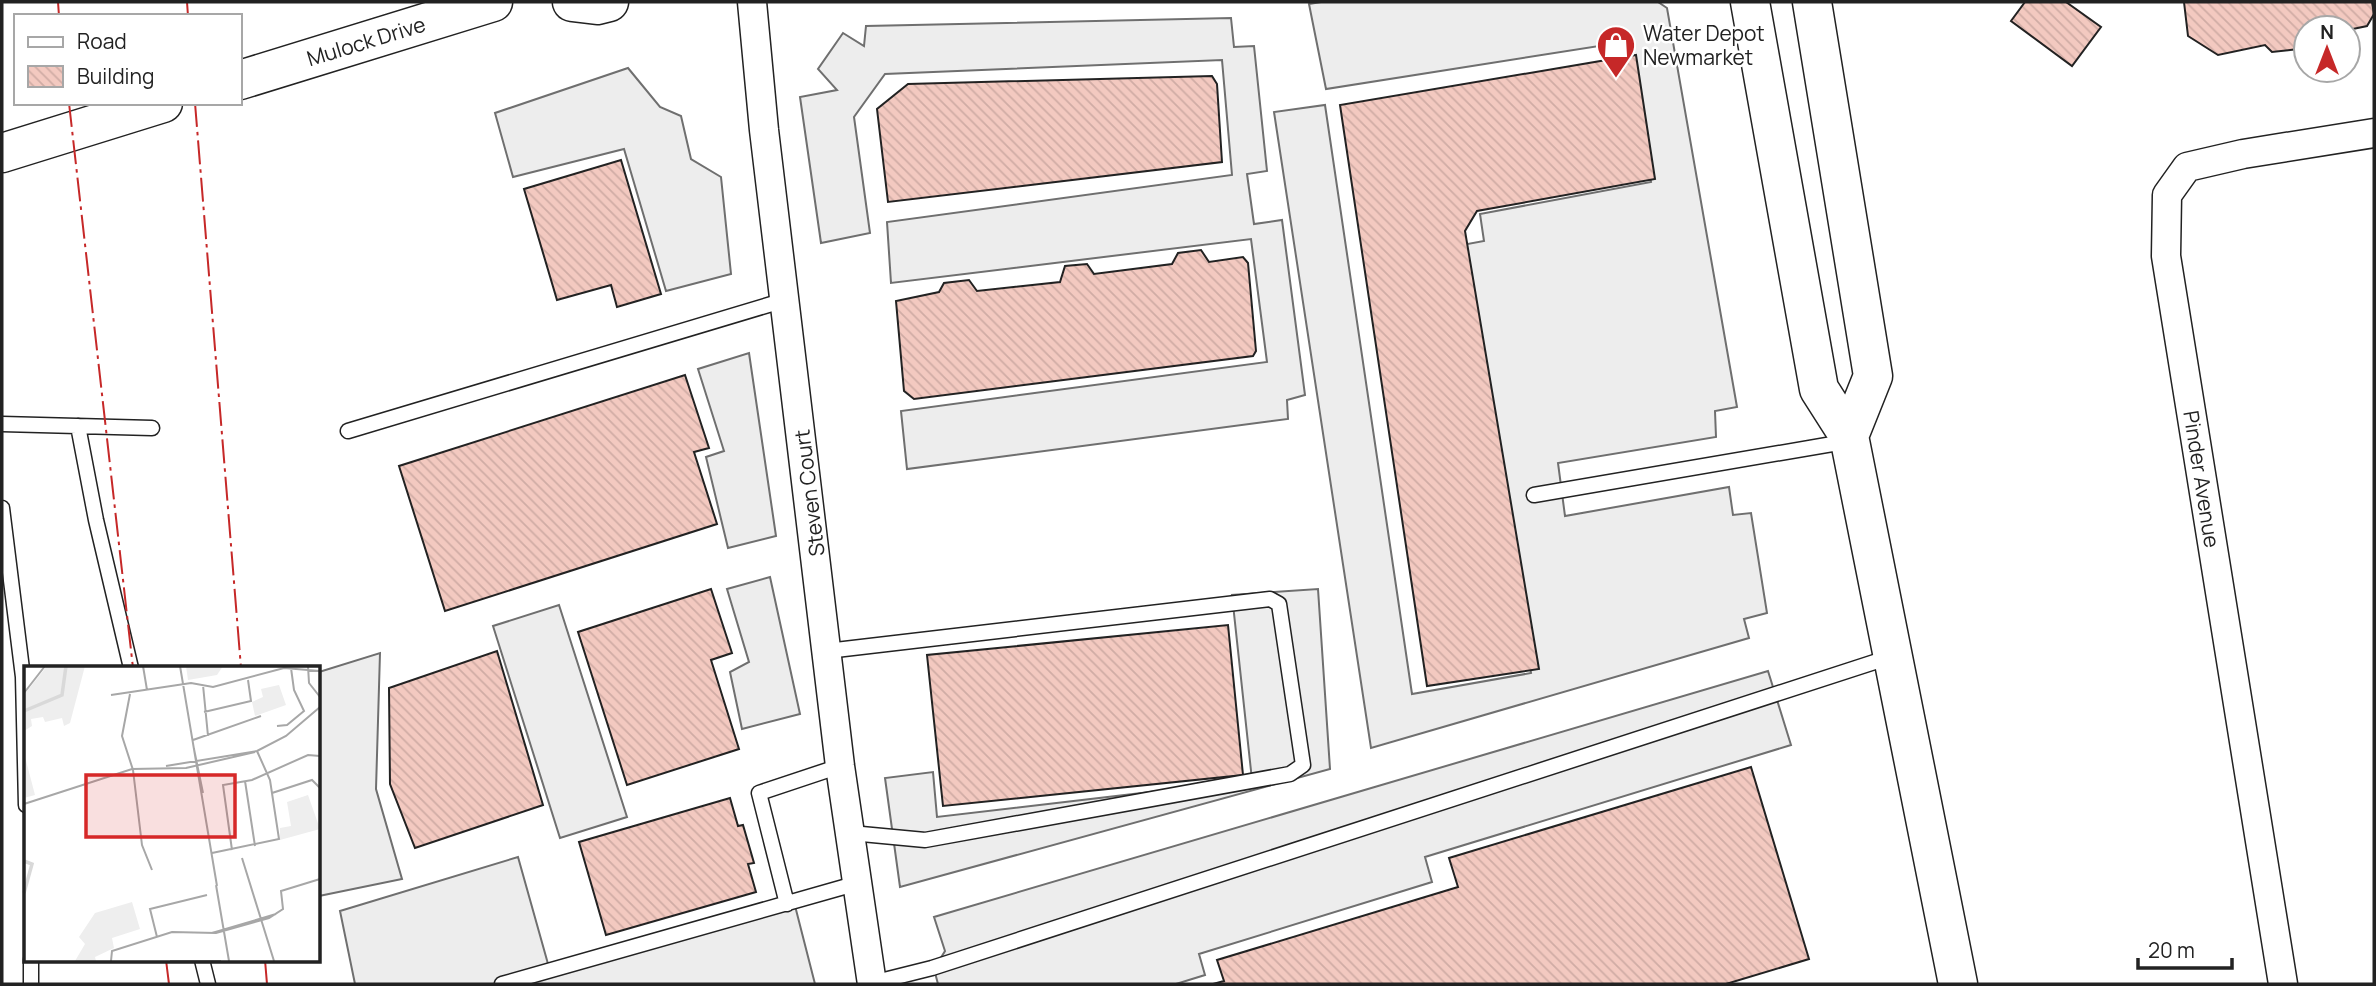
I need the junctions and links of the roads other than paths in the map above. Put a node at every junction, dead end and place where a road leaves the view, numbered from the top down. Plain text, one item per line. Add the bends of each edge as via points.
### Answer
1 (493, 2) edge
2 (572, 2) edge
3 (609, 2) edge
4 (752, 2) edge
5 (1750, 2) edge
6 (1812, 2) edge
7 (242, 79) edge
8 (157, 105) edge
9 (2374, 133) edge
10 (2, 153) edge
11 (785, 300) junction
12 (2, 424) edge
13 (78, 426) junction
14 (152, 428) dead end
15 (348, 431) dead end
16 (1849, 439) junction
17 (1534, 495) dead end
18 (2, 508) edge
19 (827, 651) junction
20 (1893, 656) junction
21 (131, 666) edge
22 (24, 720) edge
23 (840, 766) junction
24 (850, 833) junction
25 (858, 883) junction
26 (786, 904) junction
27 (31, 962) edge
28 (202, 962) edge
29 (31, 984) edge
30 (208, 984) edge
31 (502, 984) edge
32 (872, 984) edge
33 (1958, 984) edge
34 (2283, 984) edge

1 - 7 main road, Mulock Drive
2 - 3 main road
4 - 11 street, Steven Court
5 - 16 main road via 1819,389
6 - 16 main road via 1873,376
8 - 10 main road
9 - 34 street, Pinder Avenue via 2187,167 2167,195 2166,256
11 - 15 lane
11 - 19 street, Steven Court
12 - 13 lane
13 - 14 lane
13 - 21 lane
16 - 17 lane
16 - 20 main road
18 - 22 lane
19 - 23 street, Steven Court
19 - 24 lane via 1270,599 1279,604 1303,765 1290,774 925,840
20 - 32 lane via 946,964
20 - 33 main road
23 - 24 street, Steven Court
23 - 26 lane via 759,793
24 - 25 street, Steven Court
25 - 26 lane
25 - 32 street, Steven Court
26 - 31 lane
27 - 29 lane
28 - 30 lane

